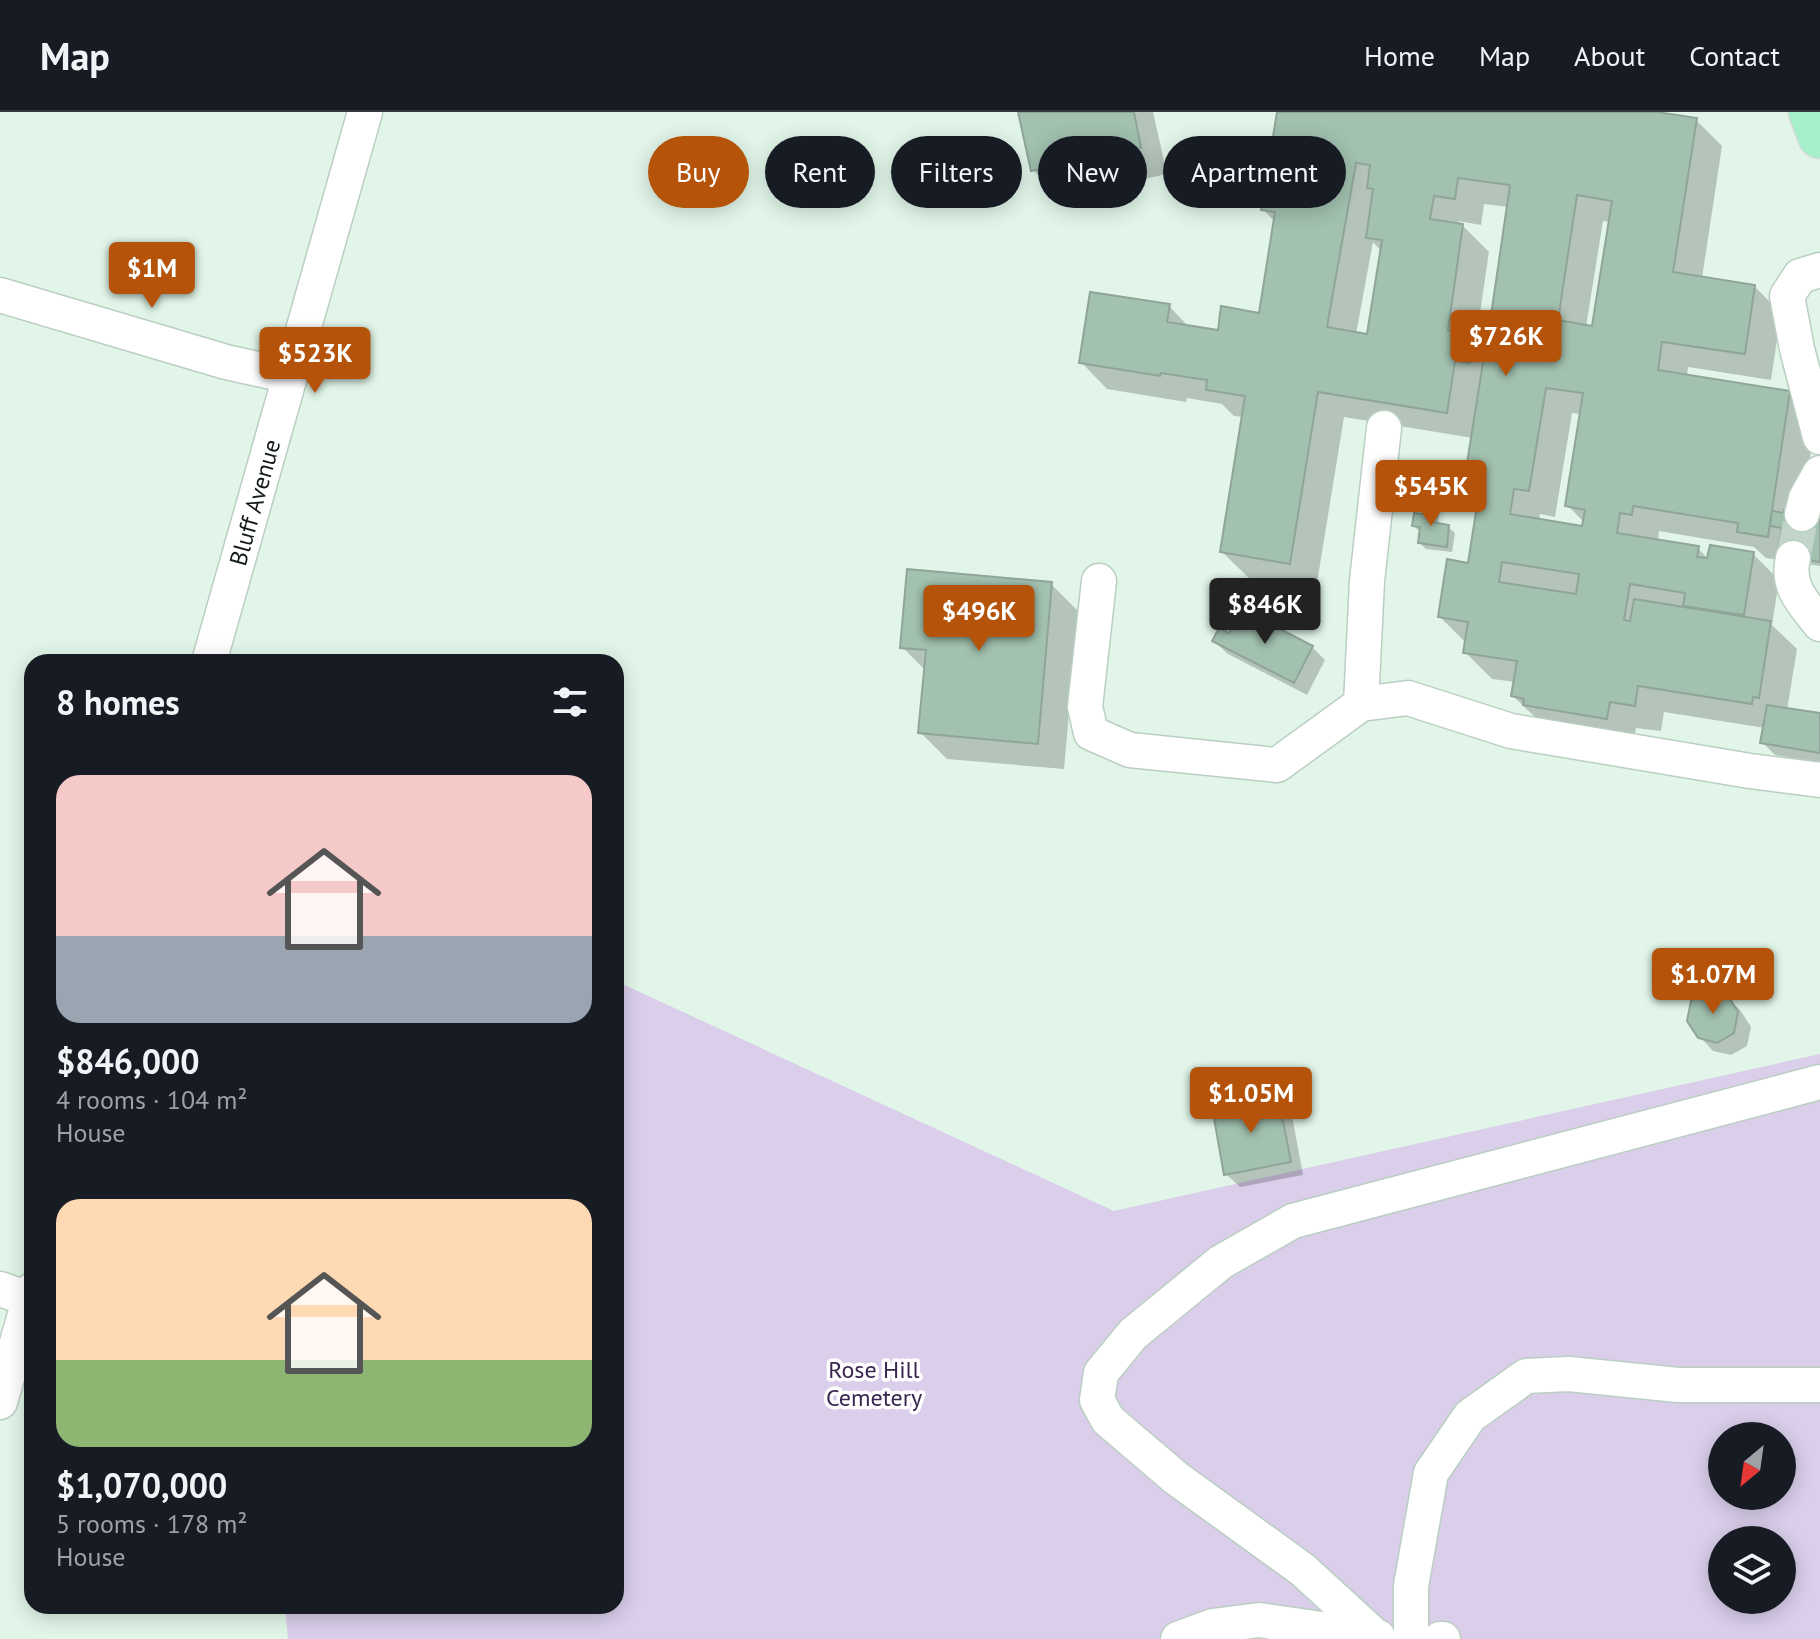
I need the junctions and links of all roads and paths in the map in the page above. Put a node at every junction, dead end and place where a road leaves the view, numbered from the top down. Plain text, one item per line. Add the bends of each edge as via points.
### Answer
1 (365, 112) edge
2 (1811, 112) edge
3 (1820, 136) edge
4 (1820, 270) edge
5 (0, 295) edge
6 (290, 376) junction
7 (1384, 428) dead end
8 (1820, 437) edge
9 (1820, 473) edge
10 (1802, 514) tunnel mouth
11 (1793, 558) tunnel mouth
12 (1099, 581) dead end
13 (1820, 624) edge
14 (211, 654) edge
15 (1361, 704) junction
16 (1820, 780) edge
17 (1820, 1082) edge
18 (23, 1295) edge
19 (1820, 1385) edge
20 (0, 1402) edge
21 (1383, 1638) edge
22 (1178, 1639) edge
23 (1411, 1639) edge

1 - 6 street, Bluff Avenue
2 - 3 main road
4 - 8 street via 1800,276 1787,296
5 - 6 street
6 - 14 street, Bluff Avenue
7 - 15 street via 1367,581
9 - 10 street
11 - 13 street via 1794,591
12 - 15 street via 1085,707 1091,733 1130,750 1277,765
15 - 16 street via 1408,698 1511,731
17 - 21 street via 1293,1221 1221,1262 1133,1334 1101,1373 1097,1400 1108,1420
18 - 20 street
19 - 23 street via 1678,1385 1569,1374 1526,1376 1470,1416 1431,1473 1411,1586
21 - 22 street via 1259,1620 1213,1626

